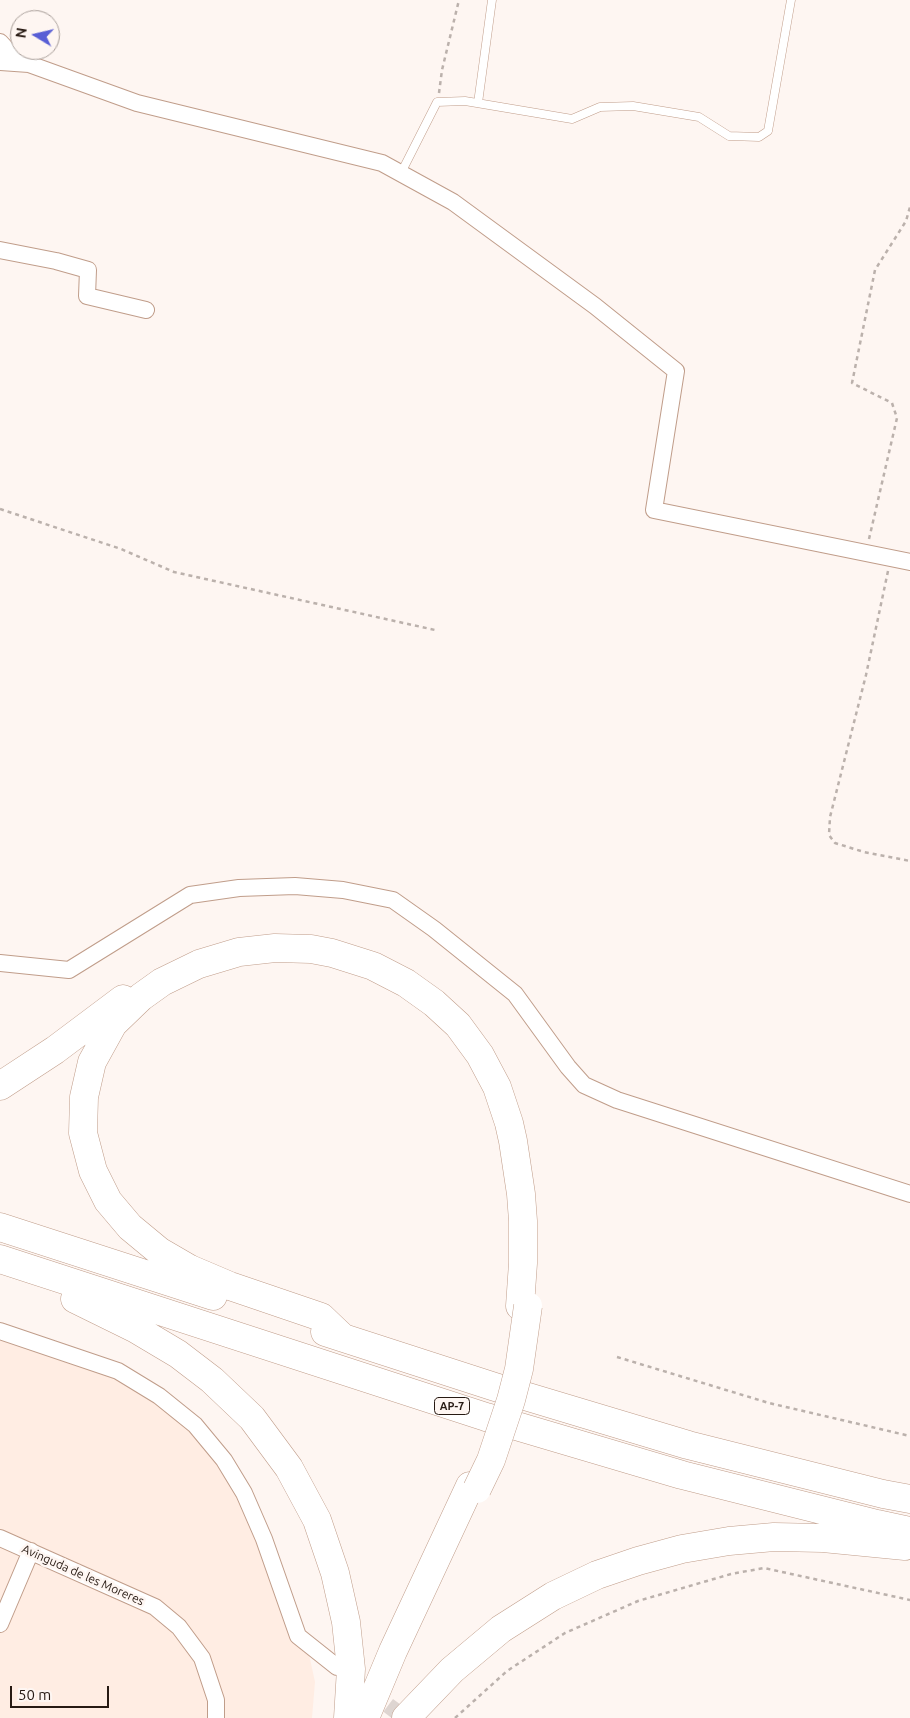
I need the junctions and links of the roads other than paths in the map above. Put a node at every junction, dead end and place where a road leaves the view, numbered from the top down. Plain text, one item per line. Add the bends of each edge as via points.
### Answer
1 (492, 0) edge
2 (791, 0) edge
3 (0, 42) edge
4 (0, 62) edge
5 (28, 64) junction
6 (478, 103) junction
7 (401, 174) junction
8 (0, 250) edge
9 (146, 310) dead end
10 (910, 562) edge
11 (0, 962) edge
12 (0, 1086) edge
13 (910, 1194) edge
14 (0, 1227) edge
15 (0, 1259) edge
16 (0, 1271) edge
17 (524, 1306) junction
18 (0, 1331) edge
19 (342, 1337) junction
20 (474, 1487) junction
21 (910, 1499) edge
22 (910, 1531) edge
23 (0, 1538) edge
24 (910, 1547) edge
25 (31, 1551) junction
26 (0, 1624) edge
27 (337, 1667) dead end
28 (216, 1718) edge
29 (348, 1718) edge
30 (365, 1718) edge
31 (374, 1718) edge
32 (406, 1718) edge

1 - 6 lane
2 - 6 lane via 768,131 759,137 729,136 699,117 633,106 600,107 572,119
3 - 5 street via 12,55
4 - 5 street
5 - 7 street via 137,103 382,163
6 - 7 lane via 437,102
7 - 10 street via 453,202 595,306 676,371 654,510
8 - 9 street via 88,270 87,296
11 - 13 street via 69,970 190,895 239,888 295,886 343,890 393,900 466,953 515,994 584,1085 617,1100
12 - 17 highway via 55,1050 139,987 196,956 238,945 294,940 334,945 376,959 410,977 452,1008 486,1050 504,1084 521,1139 529,1193 531,1263
14 - 19 highway, AP-7
15 - 22 highway, AP-7 via 486,1417 682,1475
16 - 29 highway via 100,1310 136,1329 178,1354 212,1380 252,1418 290,1468 317,1520 335,1573 346,1622 351,1670
17 - 19 highway, AP-7 via 521,1194 509,1123 497,1087 480,1054 458,1025 406,983 352,959 311,949 275,948 219,957 162,982 113,1024 92,1062 84,1098 83,1133 92,1171 108,1202 130,1227 159,1251 230,1286 321,1317
17 - 20 highway, bridge via 518,1369 511,1400 502,1430
18 - 27 street via 118,1371 159,1396 195,1426 224,1460 244,1492 298,1636
19 - 21 highway, AP-7 via 688,1445
20 - 30 highway via 393,1651
20 - 31 highway
23 - 25 street, Avinguda de les Moreres
24 - 32 highway via 822,1538 774,1537 719,1542 638,1561 597,1575 553,1596 501,1629 452,1670
25 - 26 street
25 - 28 street, Avinguda de les Moreres via 155,1607 179,1627 202,1658 216,1700

